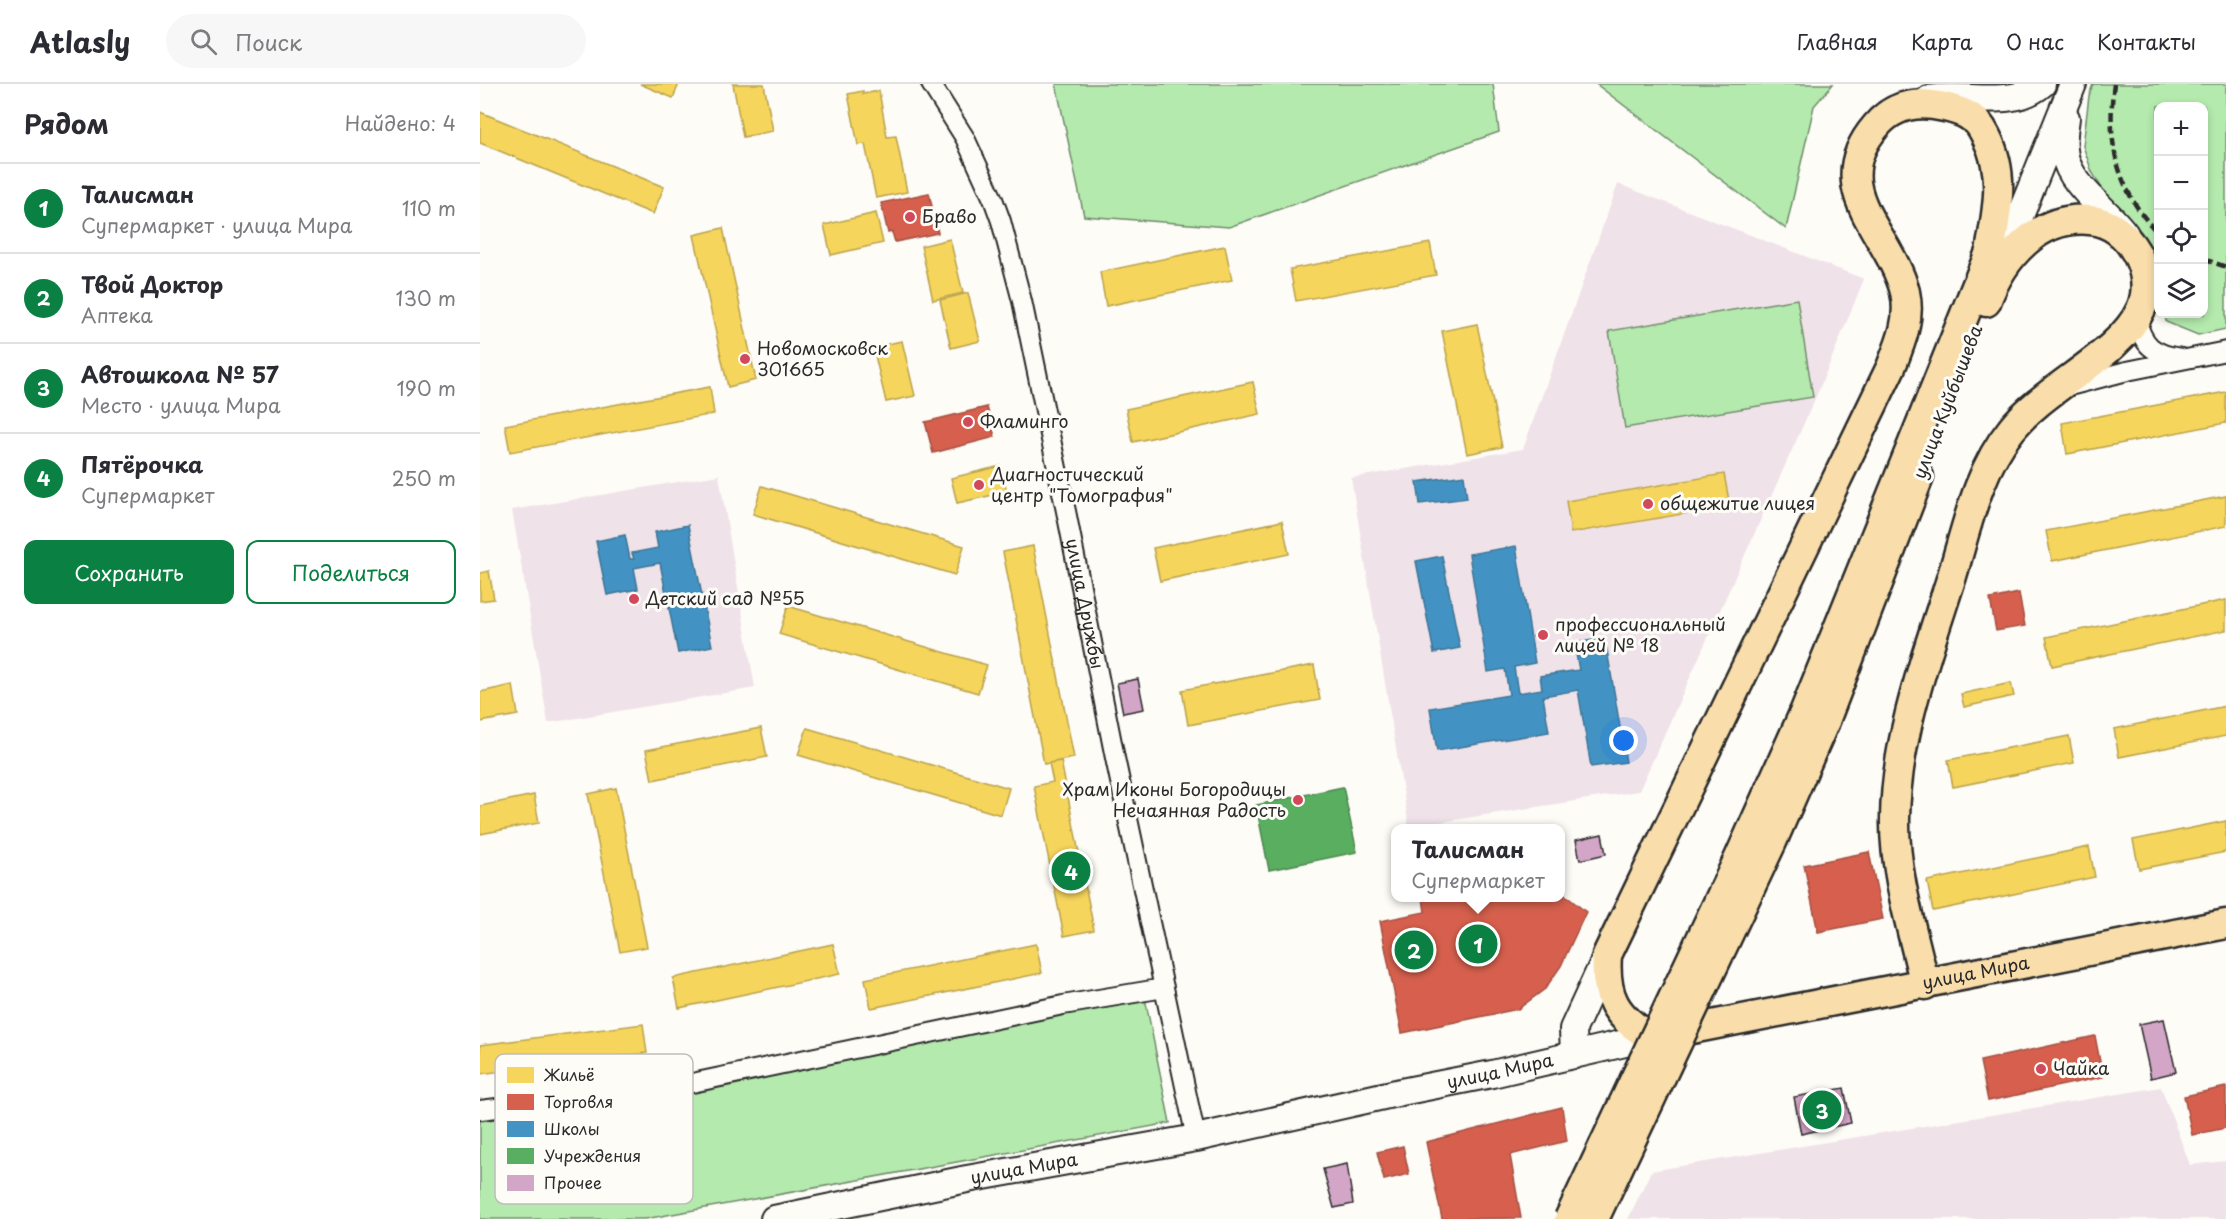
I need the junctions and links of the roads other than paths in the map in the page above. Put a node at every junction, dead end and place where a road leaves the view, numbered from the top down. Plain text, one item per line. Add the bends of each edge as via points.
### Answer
1 (932, 84) edge
2 (2042, 84) edge
3 (2055, 84) edge
4 (2073, 84) edge
5 (1898, 108) junction
6 (2134, 246) junction
7 (1990, 252) junction
8 (1992, 285) junction
9 (2136, 318) junction
10 (2108, 348) junction
11 (2226, 351) edge
12 (2185, 359) junction
13 (2127, 371) junction
14 (2052, 392) junction
15 (1814, 717) junction
16 (2226, 924) edge
17 (1607, 955) junction
18 (1925, 985) junction
19 (1164, 988) junction
20 (1651, 1037) junction
21 (1574, 1055) junction
22 (693, 1083) edge
23 (495, 1108) edge
24 (480, 1110) edge
25 (1196, 1138) junction
26 (774, 1219) edge
27 (1569, 1219) edge
28 (1594, 1219) edge

1 - 19 street, улица Дружбы via 965,138 993,199 1022,302
2 - 5 main road via 2014,96 1942,96
3 - 7 main road, улица Куйбышева
4 - 6 main road via 2064,157 2071,173
4 - 8 main road, улица Куйбышева
5 - 7 main road via 1947,108 1974,118 1984,132 1995,153 1998,173 1998,204
5 - 17 main road via 1878,123 1865,140 1855,175 1864,211 1897,268 1905,292 1908,311 1904,336
6 - 8 main road via 2096,220 2062,221 2046,226 2028,240
6 - 9 main road via 2145,280 2143,306
7 - 15 main road, улица Куйбышева
8 - 15 main road, улица Куйбышева
9 - 10 main road
9 - 12 street via 2151,348 2163,356
10 - 13 street
10 - 14 main road
11 - 12 street
12 - 13 street
13 - 14 street
14 - 18 main road via 2012,428 1987,469 1903,742 1895,831
15 - 27 main road, bridge via 1739,858
15 - 28 main road, bridge via 1762,865
16 - 18 main road, улица Мира
17 - 20 main road via 1606,980 1612,1002
17 - 21 main road via 1573,1029
18 - 20 main road, улица Мира
19 - 22 street via 1063,1005
19 - 25 street, улица Дружбы
20 - 21 main road, улица Мира
21 - 25 main road, улица Мира
23 - 24 street
25 - 26 main road, улица Мира

